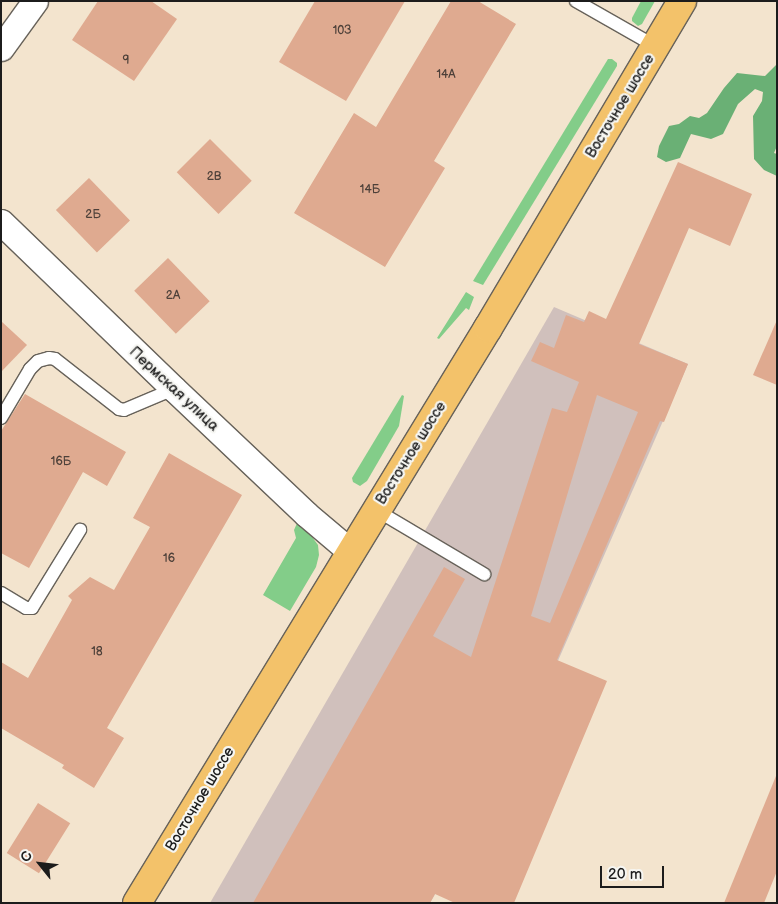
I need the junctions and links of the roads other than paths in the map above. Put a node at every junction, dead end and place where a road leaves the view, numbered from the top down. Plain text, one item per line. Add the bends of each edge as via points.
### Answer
1 (34, 1) edge
2 (576, 1) edge
3 (682, 1) edge
4 (655, 46) junction
5 (1, 48) edge
6 (1, 222) edge
7 (174, 389) junction
8 (1, 418) edge
9 (376, 510) junction
10 (80, 530) dead end
11 (351, 552) junction
12 (484, 574) dead end
13 (1, 594) edge
14 (137, 903) edge

1 - 5 street
2 - 4 lane
3 - 4 main road, Восточное шоссе
4 - 9 main road, Восточное шоссе
6 - 7 street, Пермская улица
7 - 8 lane via 124,410 119,409 55,358 49,358 38,361 30,369
7 - 11 street, Пермская улица via 306,514
9 - 11 main road, Восточное шоссе
9 - 12 lane
10 - 13 lane via 32,608
11 - 14 main road, Восточное шоссе

